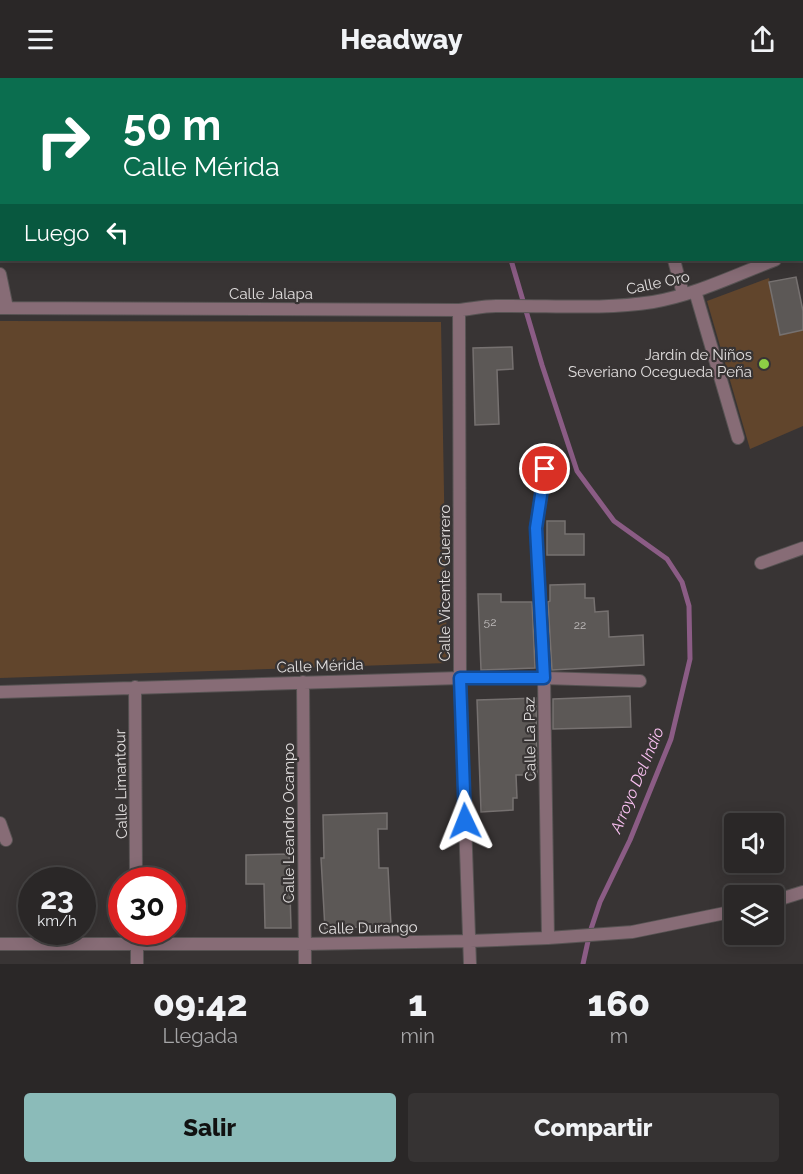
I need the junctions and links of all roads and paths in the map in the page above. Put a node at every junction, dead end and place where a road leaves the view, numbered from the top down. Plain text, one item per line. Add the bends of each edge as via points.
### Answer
1 (674, 261) edge
2 (772, 261) edge
3 (0, 274) edge
4 (689, 293) junction
5 (542, 307) joint
6 (4, 308) edge
7 (459, 310) junction
8 (738, 438) dead end
9 (545, 469) dead end
10 (803, 548) edge
11 (761, 563) dead end
12 (460, 678) junction
13 (544, 678) junction
14 (303, 681) junction
15 (640, 681) dead end
16 (135, 687) junction
17 (0, 692) edge
18 (0, 823) edge
19 (6, 840) dead end
20 (136, 867) edge
21 (803, 892) edge
22 (784, 898) edge
23 (724, 913) edge
24 (548, 938) junction
25 (470, 941) junction
26 (0, 944) edge
27 (305, 944) junction
28 (108, 945) edge
29 (137, 945) edge
30 (186, 945) edge
31 (137, 964) edge
32 (305, 964) edge
33 (470, 964) edge

1 - 4 street
2 - 4 street, Calle Oro
3 - 6 street
4 - 5 street, Calle Oro via 620,306
4 - 8 street
5 - 7 street, Calle Jalapa
6 - 7 street, Calle Jalapa
7 - 12 street, Calle Vicente Guerrero
9 - 13 street, Calle La Paz via 536,528
10 - 11 street
12 - 13 street, Calle Mérida
12 - 14 street, Calle Mérida
12 - 25 street, Calle Vicente Guerrero
13 - 15 street, Calle Mérida
13 - 24 street, Calle La Paz
14 - 16 street, Calle Mérida
14 - 27 street, Calle Leandro Ocampo
16 - 17 street, Calle Mérida
16 - 20 street, Calle Limantour
18 - 19 street
21 - 22 street
23 - 24 street, Calle Durango via 632,932
24 - 25 street, Calle Durango
25 - 27 street, Calle Durango
25 - 33 street, Calle Vicente Guerrero
26 - 28 street, Calle Durango
27 - 30 street, Calle Durango
27 - 32 street, Calle Leandro Ocampo
29 - 31 street

